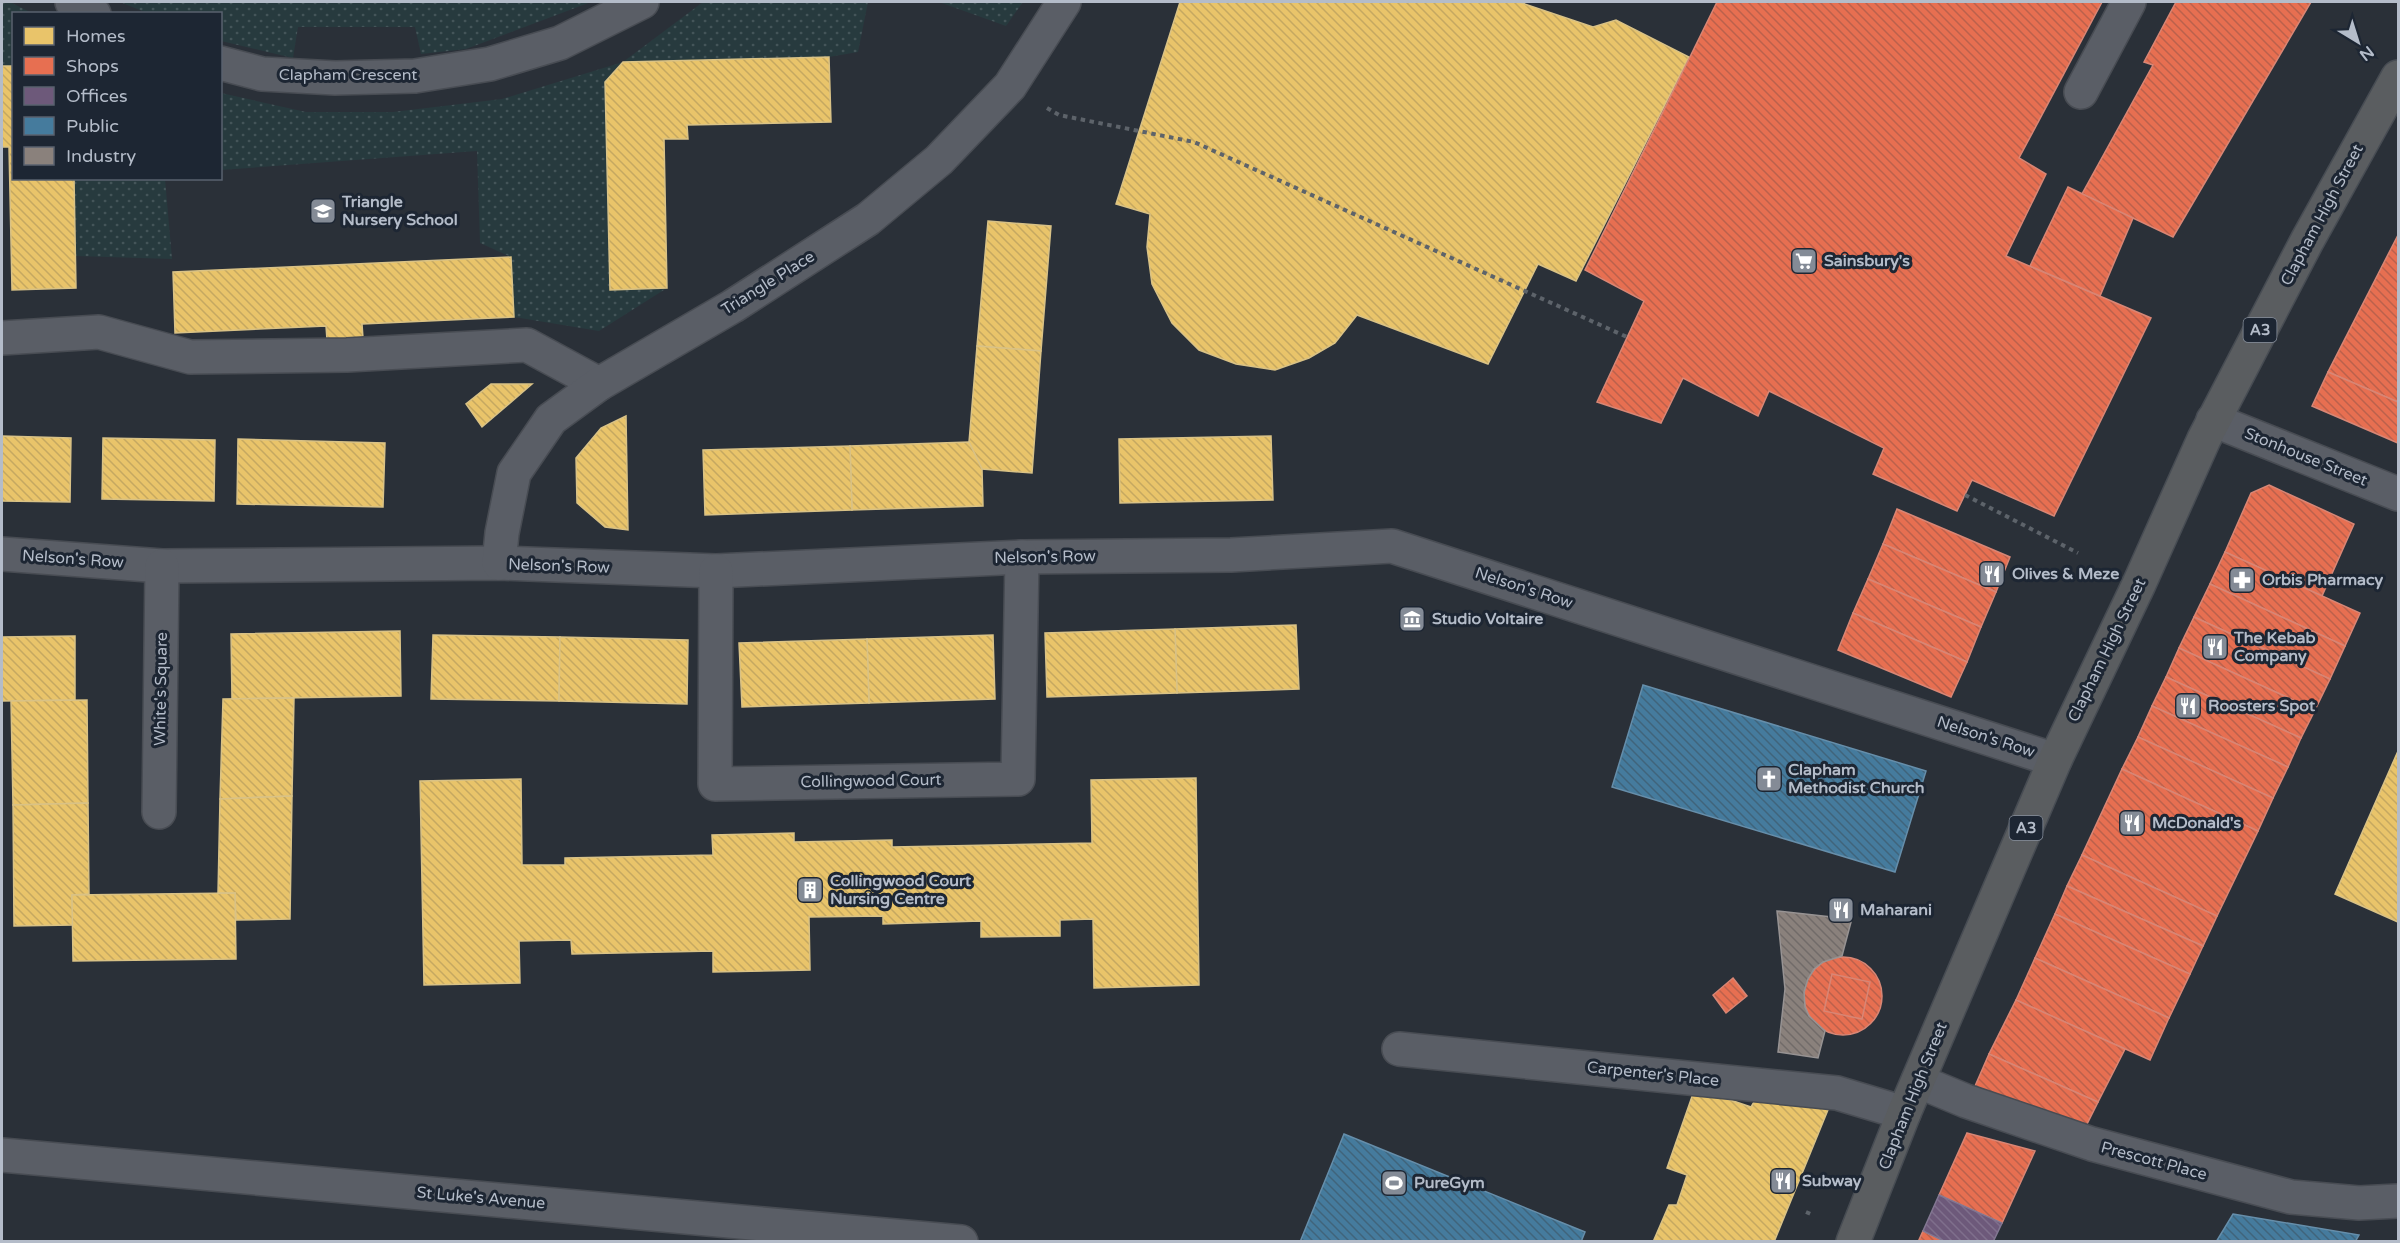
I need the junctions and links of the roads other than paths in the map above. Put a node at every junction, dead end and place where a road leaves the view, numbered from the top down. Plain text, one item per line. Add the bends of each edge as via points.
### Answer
1 (72, 2) edge
2 (642, 2) edge
3 (1064, 2) edge
4 (2129, 2) edge
5 (90, 12) edge
6 (222, 64) edge
7 (2398, 77) edge
8 (2081, 92) dead end
9 (2, 338) edge
10 (598, 384) junction
11 (2214, 420) junction
12 (2398, 494) edge
13 (2, 554) edge
14 (1022, 557) junction
15 (499, 563) junction
16 (162, 566) junction
17 (716, 571) junction
18 (2055, 760) junction
19 (159, 812) dead end
20 (1399, 1049) dead end
21 (1918, 1081) junction
22 (1904, 1113) junction
23 (2, 1155) edge
24 (2398, 1202) edge
25 (961, 1242) edge
26 (1852, 1242) edge

1 - 5 street
2 - 6 street, Clapham Crescent via 560,44 490,64 415,76 334,78 261,74
3 - 10 street, Triangle Place via 1010,86 939,160 868,219 733,306
4 - 8 street
7 - 11 highway, Clapham High Street / A3
9 - 10 street via 99,332 190,357 347,355 527,345
10 - 15 street, Triangle Place via 551,419 514,473
11 - 12 street, Stonhouse Street
11 - 18 highway, Clapham High Street / A3
13 - 16 street, Nelson's Row
14 - 17 street, Nelson's Row
14 - 17 street, Collingwood Court via 1018,779 715,784
14 - 18 street, Nelson's Row via 1231,555 1392,546
15 - 16 street, Nelson's Row
15 - 17 street, Nelson's Row
16 - 19 street, White's Square
18 - 21 highway, Clapham High Street / A3
20 - 22 street, Carpenter's Place via 1837,1093
21 - 22 highway, Clapham High Street / A3
21 - 24 street, Prescott Place via 2092,1144 2290,1197
22 - 26 highway, Clapham High Street / A3
23 - 25 street, St Luke's Avenue

